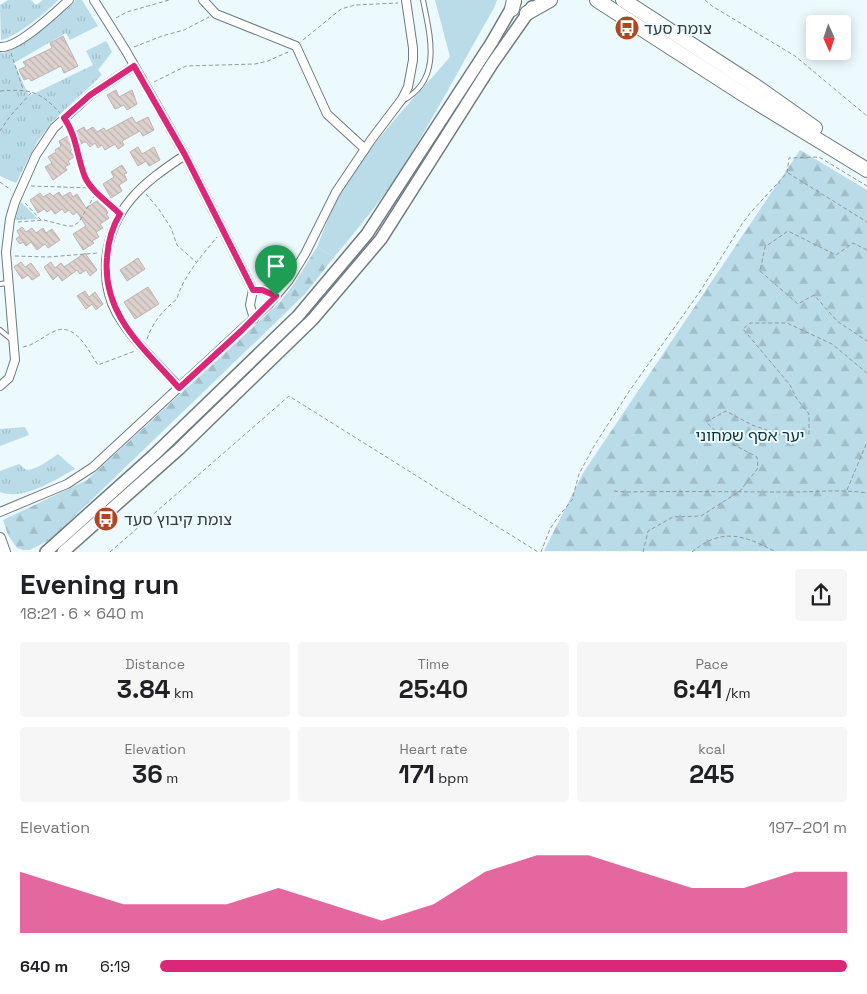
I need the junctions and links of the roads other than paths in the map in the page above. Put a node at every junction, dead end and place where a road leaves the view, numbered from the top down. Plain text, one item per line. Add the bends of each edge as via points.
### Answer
1 (69, 0) edge
2 (94, 0) edge
3 (203, 0) edge
4 (406, 0) edge
5 (423, 0) edge
6 (536, 0) edge
7 (550, 0) edge
8 (623, 0) edge
9 (596, 1) edge
10 (514, 3) edge
11 (527, 13) junction
12 (4, 46) edge
13 (134, 66) junction
14 (400, 102) junction
15 (365, 149) junction
16 (185, 155) junction
17 (867, 165) edge
18 (867, 170) edge
19 (4, 284) edge
20 (253, 290) junction
21 (276, 296) junction
22 (254, 319) junction
23 (0, 330) edge
24 (14, 341) junction
25 (0, 386) edge
26 (179, 388) junction
27 (0, 512) edge
28 (0, 538) edge
29 (46, 551) edge
30 (4, 552) edge
31 (63, 552) edge

1 - 12 street via 35,30
2 - 13 street
3 - 15 street via 216,14 296,46 327,114
4 - 14 street via 413,60 408,87
5 - 14 lane via 430,34 431,62 423,83 415,93
6 - 11 main road
7 - 11 highway
8 - 17 highway via 754,85
9 - 18 highway
10 - 29 main road via 367,234 298,316 154,455
11 - 31 main road via 381,239 313,320 179,449
13 - 16 street
13 - 19 street via 90,95 64,118 36,155 10,223
14 - 15 street
15 - 21 street via 336,192 297,269
16 - 20 street
16 - 26 street via 141,188 120,214 112,230 107,253 106,283 117,313
19 - 24 street
20 - 21 street
20 - 22 street via 250,305
21 - 22 street
22 - 26 street
23 - 24 lane
24 - 25 street via 13,370
26 - 27 street via 85,473
28 - 30 street

